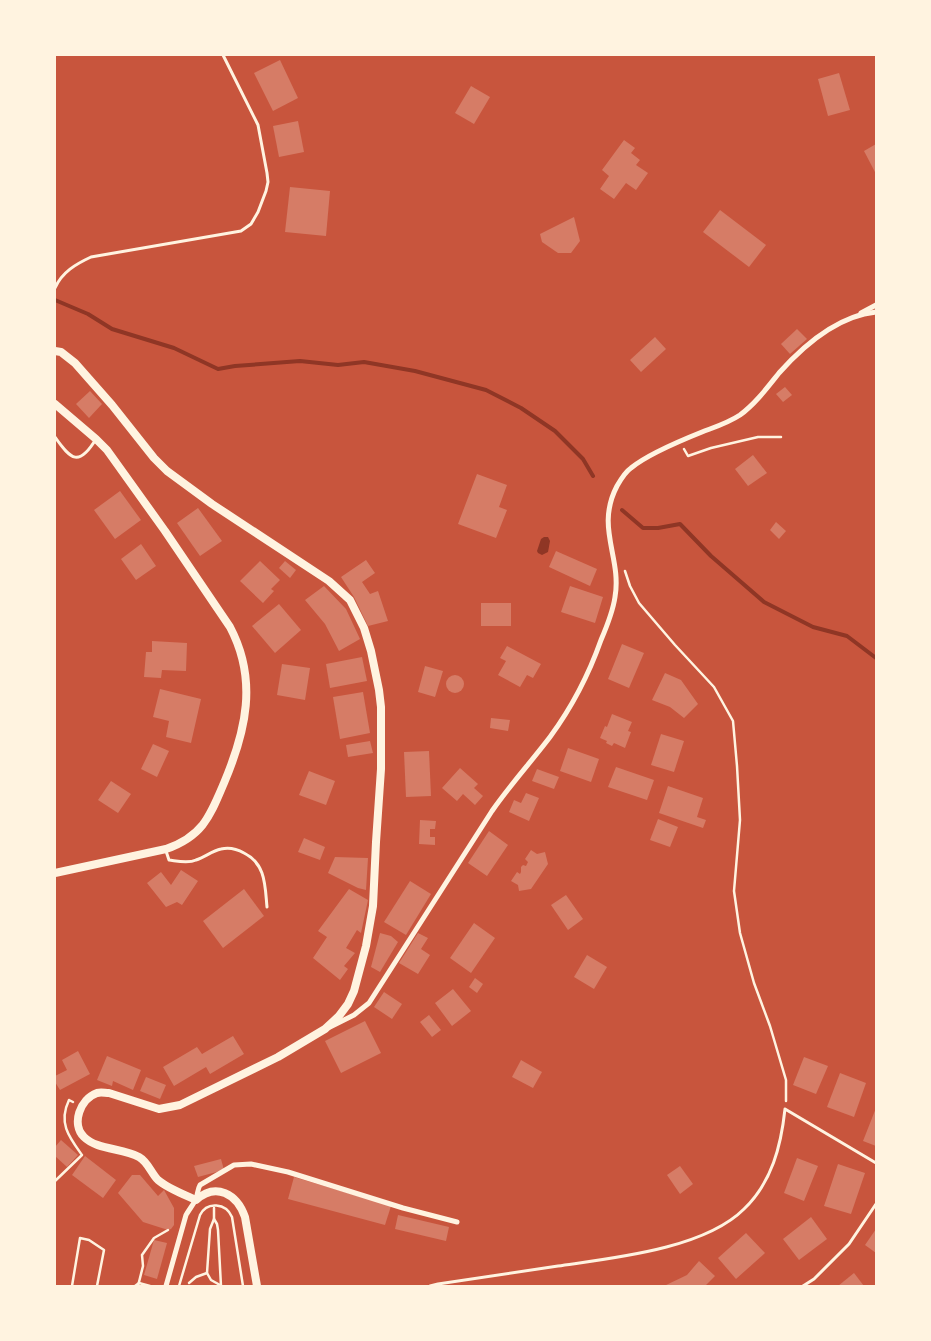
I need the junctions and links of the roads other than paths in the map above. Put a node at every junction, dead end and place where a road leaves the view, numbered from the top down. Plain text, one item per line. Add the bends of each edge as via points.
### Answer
1 (223, 55) edge
2 (55, 288) edge
3 (876, 305) edge
4 (876, 312) edge
5 (851, 319) junction
6 (55, 350) edge
7 (55, 404) edge
8 (55, 437) edge
9 (96, 439) junction
10 (166, 849) junction
11 (55, 873) edge
12 (268, 907) dead end
13 (325, 1029) junction
14 (876, 1163) edge
15 (196, 1200) junction
16 (876, 1204) edge
17 (457, 1222) dead end
18 (166, 1286) edge
19 (257, 1286) edge
20 (430, 1286) edge
21 (802, 1286) edge

1 - 2 lane via 258,125 267,173 266,191 251,224 241,231 91,257 70,268
3 - 5 street
4 - 5 street
5 - 13 street via 829,329 803,349 739,415 654,454 623,476 608,515 617,580 615,599 596,655 574,700 551,736 492,811 369,1003 354,1015
6 - 13 street via 75,363 163,467 212,504 335,585 350,600 364,628 379,690 381,719 382,769 373,906 354,991 340,1016
7 - 9 street
8 - 9 lane via 65,451 77,457 89,451
9 - 10 street via 165,531 225,621 237,641 243,662 246,706 234,759 207,820 191,836
10 - 11 street
10 - 12 lane via 169,860 185,862 195,861 222,848 249,855 262,870
13 - 15 street via 278,1057 180,1105 159,1109 102,1092 85,1102 78,1117 84,1137 142,1158 166,1186
14 - 20 lane via 785,1109 777,1153 760,1190 743,1211 707,1233 637,1254
15 - 17 street via 200,1184 234,1165 251,1164
15 - 18 street via 188,1212
15 - 19 street via 212,1191 236,1200 245,1218
16 - 21 lane via 850,1244 814,1279

